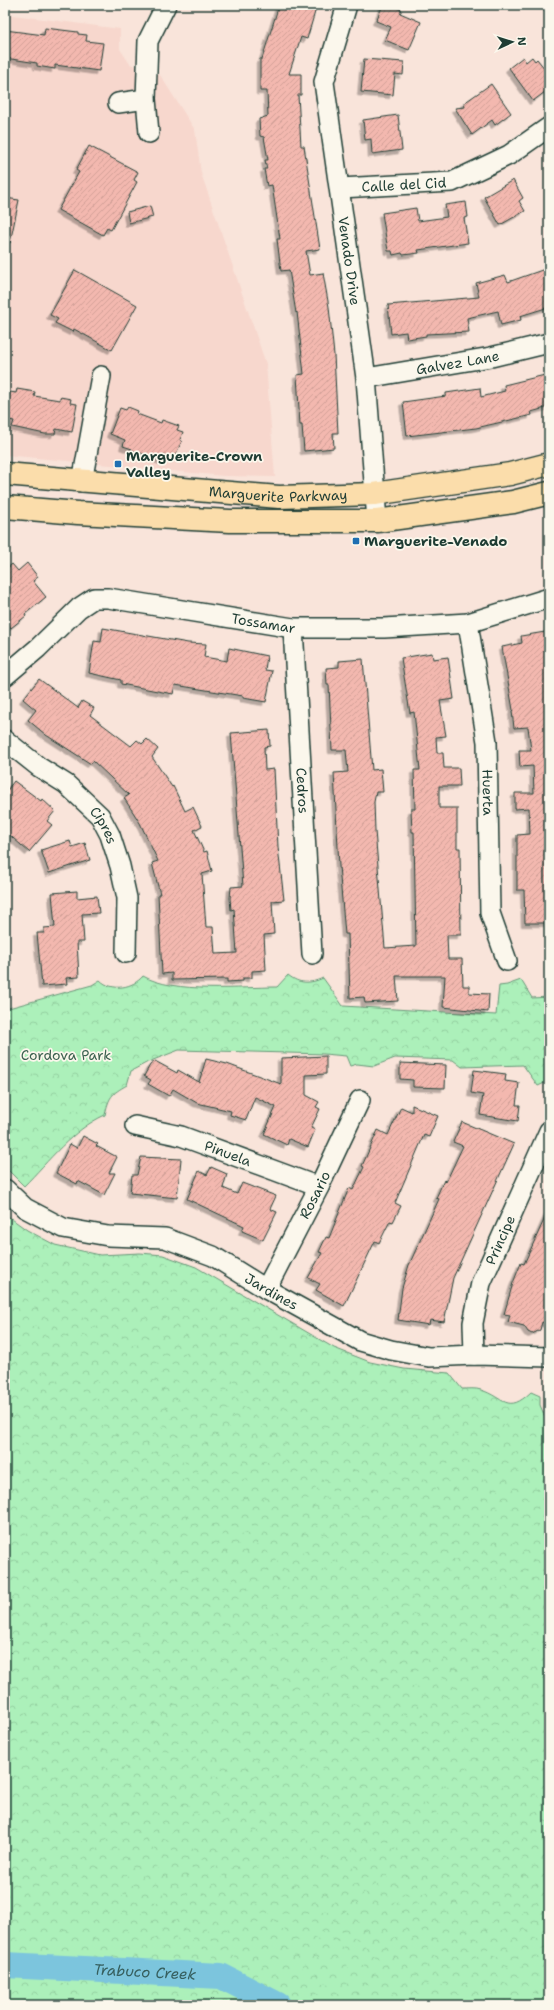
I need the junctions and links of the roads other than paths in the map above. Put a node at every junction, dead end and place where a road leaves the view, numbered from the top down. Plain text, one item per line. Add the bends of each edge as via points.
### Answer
1 (166, 5) edge
2 (347, 5) edge
3 (146, 99) junction
4 (118, 103) dead end
5 (549, 127) edge
6 (149, 133) dead end
7 (340, 188) junction
8 (549, 343) edge
9 (100, 376) dead end
10 (366, 378) junction
11 (549, 464) edge
12 (5, 474) edge
13 (82, 482) junction
14 (549, 492) edge
15 (374, 494) junction
16 (5, 507) edge
17 (377, 521) junction
18 (549, 598) edge
19 (468, 623) junction
20 (293, 628) junction
21 (5, 676) edge
22 (5, 740) edge
23 (126, 953) dead end
24 (312, 954) dead end
25 (507, 961) dead end
26 (360, 1100) dead end
27 (135, 1126) dead end
28 (549, 1131) edge
29 (319, 1187) junction
30 (5, 1189) edge
31 (266, 1289) junction
32 (474, 1355) junction
33 (549, 1357) edge

1 - 3 street via 148,40
2 - 7 street, Venado Drive via 324,82
3 - 4 street
3 - 6 street
5 - 7 street, Calle del Cid via 509,155 452,182
7 - 10 street, Venado Drive
8 - 10 street, Galvez Lane via 491,358
9 - 13 street
10 - 15 street, Venado Drive
11 - 15 main road, Marguerite Parkway via 510,474
12 - 13 main road, Marguerite Parkway
13 - 15 main road, Marguerite Parkway via 279,496
14 - 17 main road, Marguerite Parkway via 514,502
15 - 17 street, Venado Drive
16 - 17 main road, Marguerite Parkway via 230,521
18 - 19 street, Tossamar
19 - 20 street, Tossamar via 384,628
19 - 25 street, Huerta via 487,742 490,913
20 - 21 street, Tossamar via 108,598 94,598 79,608
20 - 24 street, Cedros
22 - 23 street, Cipres via 39,767 66,784 100,816 110,835 127,898
26 - 29 street, Rosario
27 - 29 street, Pinuela via 181,1136
28 - 32 street, Principe via 481,1283 473,1323
29 - 31 street, Rosario
30 - 31 street, Jardines via 25,1208 63,1228 108,1236 165,1238 213,1256
31 - 32 street, Jardines via 360,1341 430,1357
32 - 33 street, Jardines

